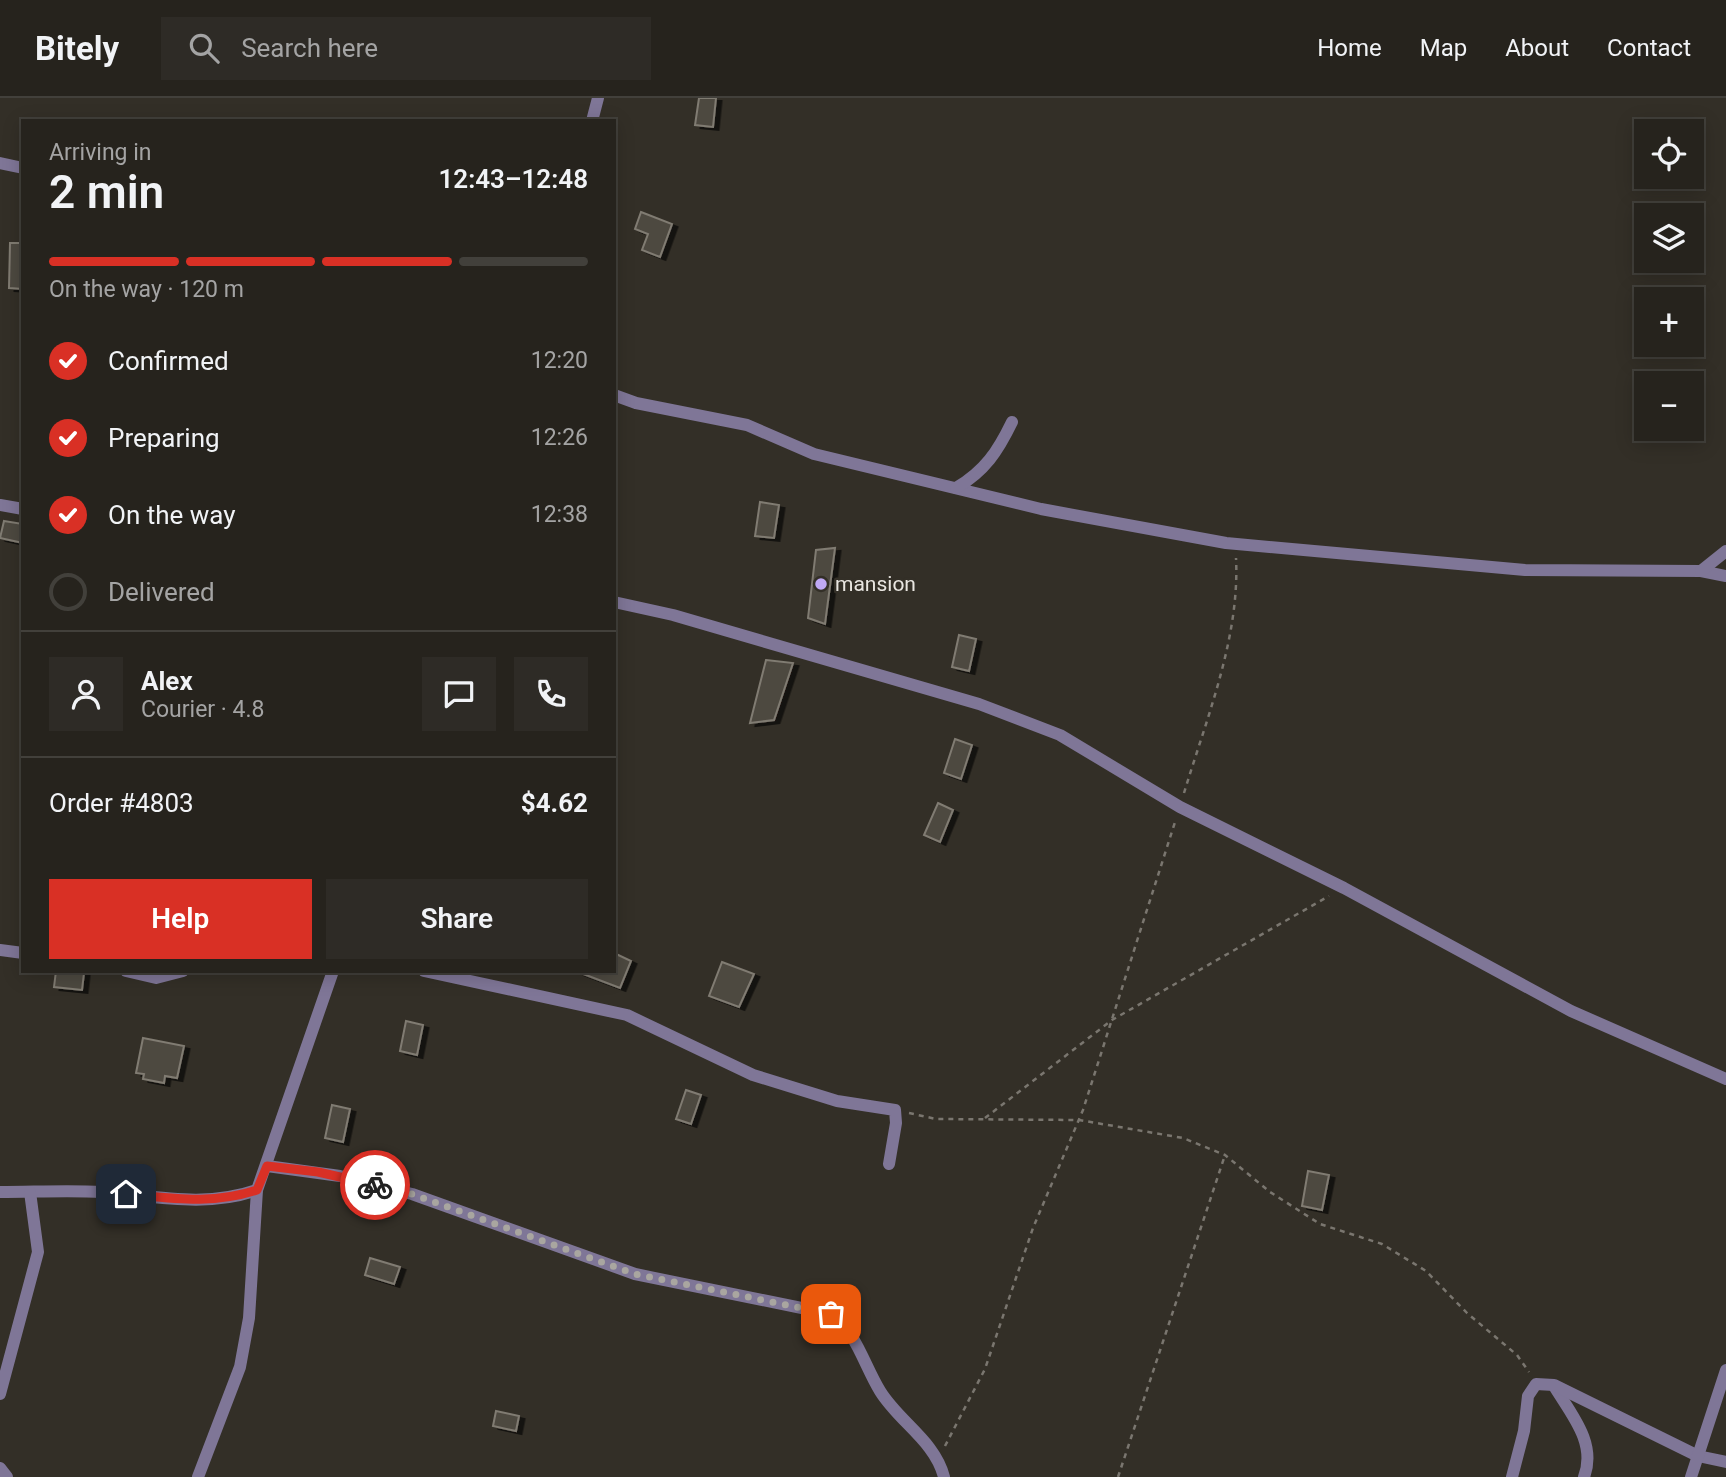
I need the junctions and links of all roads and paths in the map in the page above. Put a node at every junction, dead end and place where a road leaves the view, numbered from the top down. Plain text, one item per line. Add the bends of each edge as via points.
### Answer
1 (598, 98) edge
2 (593, 119) edge
3 (0, 163) edge
4 (21, 168) edge
5 (616, 396) edge
6 (1012, 422) dead end
7 (956, 488) junction
8 (0, 505) edge
9 (21, 509) edge
10 (1236, 544) junction
11 (1726, 551) edge
12 (1700, 571) junction
13 (1726, 576) edge
14 (616, 602) edge
15 (1180, 807) junction
16 (1344, 888) junction
17 (0, 950) edge
18 (21, 953) edge
19 (135, 973) edge
20 (175, 973) edge
21 (331, 973) edge
22 (433, 973) edge
23 (1112, 1020) junction
24 (1726, 1079) edge
25 (895, 1111) junction
26 (984, 1119) junction
27 (1079, 1120) junction
28 (1225, 1155) junction
29 (889, 1164) dead end
30 (267, 1166) junction
31 (257, 1190) junction
32 (0, 1192) edge
33 (30, 1192) junction
34 (1726, 1370) edge
35 (1536, 1384) junction
36 (1554, 1385) junction
37 (0, 1394) edge
38 (1698, 1456) junction
39 (939, 1458) junction
40 (1726, 1462) edge
41 (0, 1468) edge
42 (6, 1477) edge
43 (198, 1477) edge
44 (944, 1477) edge
45 (1118, 1477) edge
46 (1512, 1477) edge
47 (1584, 1477) edge
48 (1691, 1477) edge

1 - 2 street
3 - 4 street
5 - 7 street via 747,425 814,454
6 - 7 street via 992,459
7 - 10 street via 1041,509
8 - 9 street
10 - 12 street via 1525,570
10 - 15 path via 1237,580 1227,649
11 - 12 street
12 - 13 street
14 - 15 street via 979,704 1060,735
15 - 16 street
15 - 23 path
16 - 23 path
16 - 24 street via 1571,1011
17 - 18 street
19 - 20 street via 156,978
21 - 30 street
22 - 25 street via 627,1015 753,1075 837,1101
23 - 26 path
23 - 27 path
25 - 26 path via 936,1119
25 - 29 street
26 - 27 path
27 - 28 path via 1183,1139
27 - 39 path via 1033,1228 985,1369
28 - 35 path via 1320,1224 1382,1244 1426,1271 1517,1355
28 - 45 path
30 - 31 street
30 - 39 street via 340,1176 412,1194 635,1274 831,1314 845,1323 888,1402
31 - 33 street via 204,1202 100,1192
31 - 43 street via 249,1318 240,1367
32 - 33 street
33 - 37 street via 38,1252
34 - 38 street
35 - 36 street
35 - 46 street via 1528,1396
36 - 38 street
36 - 47 street via 1589,1450
38 - 40 street
38 - 48 street
39 - 44 street
41 - 42 street

